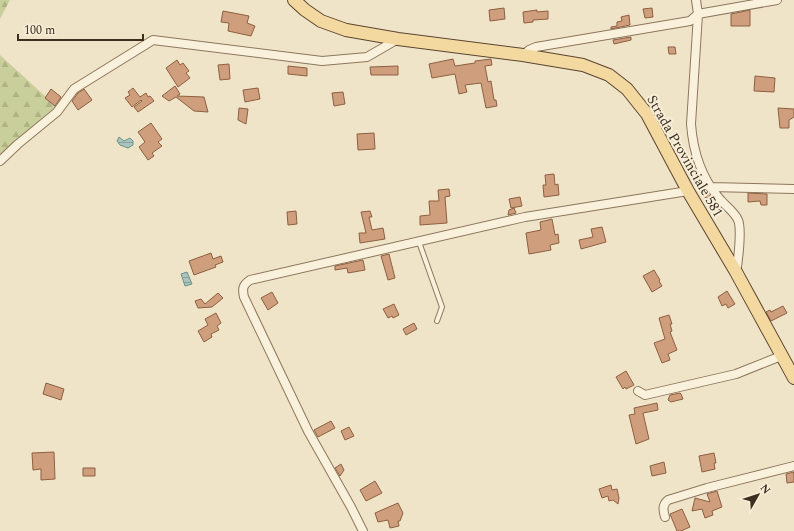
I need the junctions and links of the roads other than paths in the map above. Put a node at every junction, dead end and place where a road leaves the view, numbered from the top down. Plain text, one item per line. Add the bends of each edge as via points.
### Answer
1 (294, 0) edge
2 (696, 0) edge
3 (777, 0) edge
4 (698, 14) junction
5 (398, 39) junction
6 (524, 55) junction
7 (0, 161) edge
8 (710, 187) junction
9 (794, 189) edge
10 (688, 191) junction
11 (419, 242) junction
12 (736, 272) junction
13 (437, 321) dead end
14 (781, 356) junction
15 (794, 378) edge
16 (638, 391) dead end
17 (794, 466) edge
18 (664, 517) dead end
19 (363, 531) edge

1 - 5 main road, Strada Provinciale 581 via 321,21 346,30
2 - 4 street
3 - 4 street
4 - 6 street via 690,21 536,47
4 - 8 street via 692,141 699,165
5 - 6 main road, Strada Provinciale 581
5 - 7 street via 367,57 322,61 153,40 74,89 56,112
6 - 10 main road, Strada Provinciale 581 via 583,65 609,75 627,89 647,114
8 - 9 street
8 - 12 street via 735,214 739,222
10 - 11 street via 525,217
10 - 12 main road, Strada Provinciale 581
11 - 13 lane via 442,307
11 - 19 street via 250,280 242,289 308,431
12 - 14 main road, Strada Provinciale 581
14 - 15 main road, Strada Provinciale 581
14 - 16 street via 736,374 645,395
17 - 18 street via 668,500 663,507

